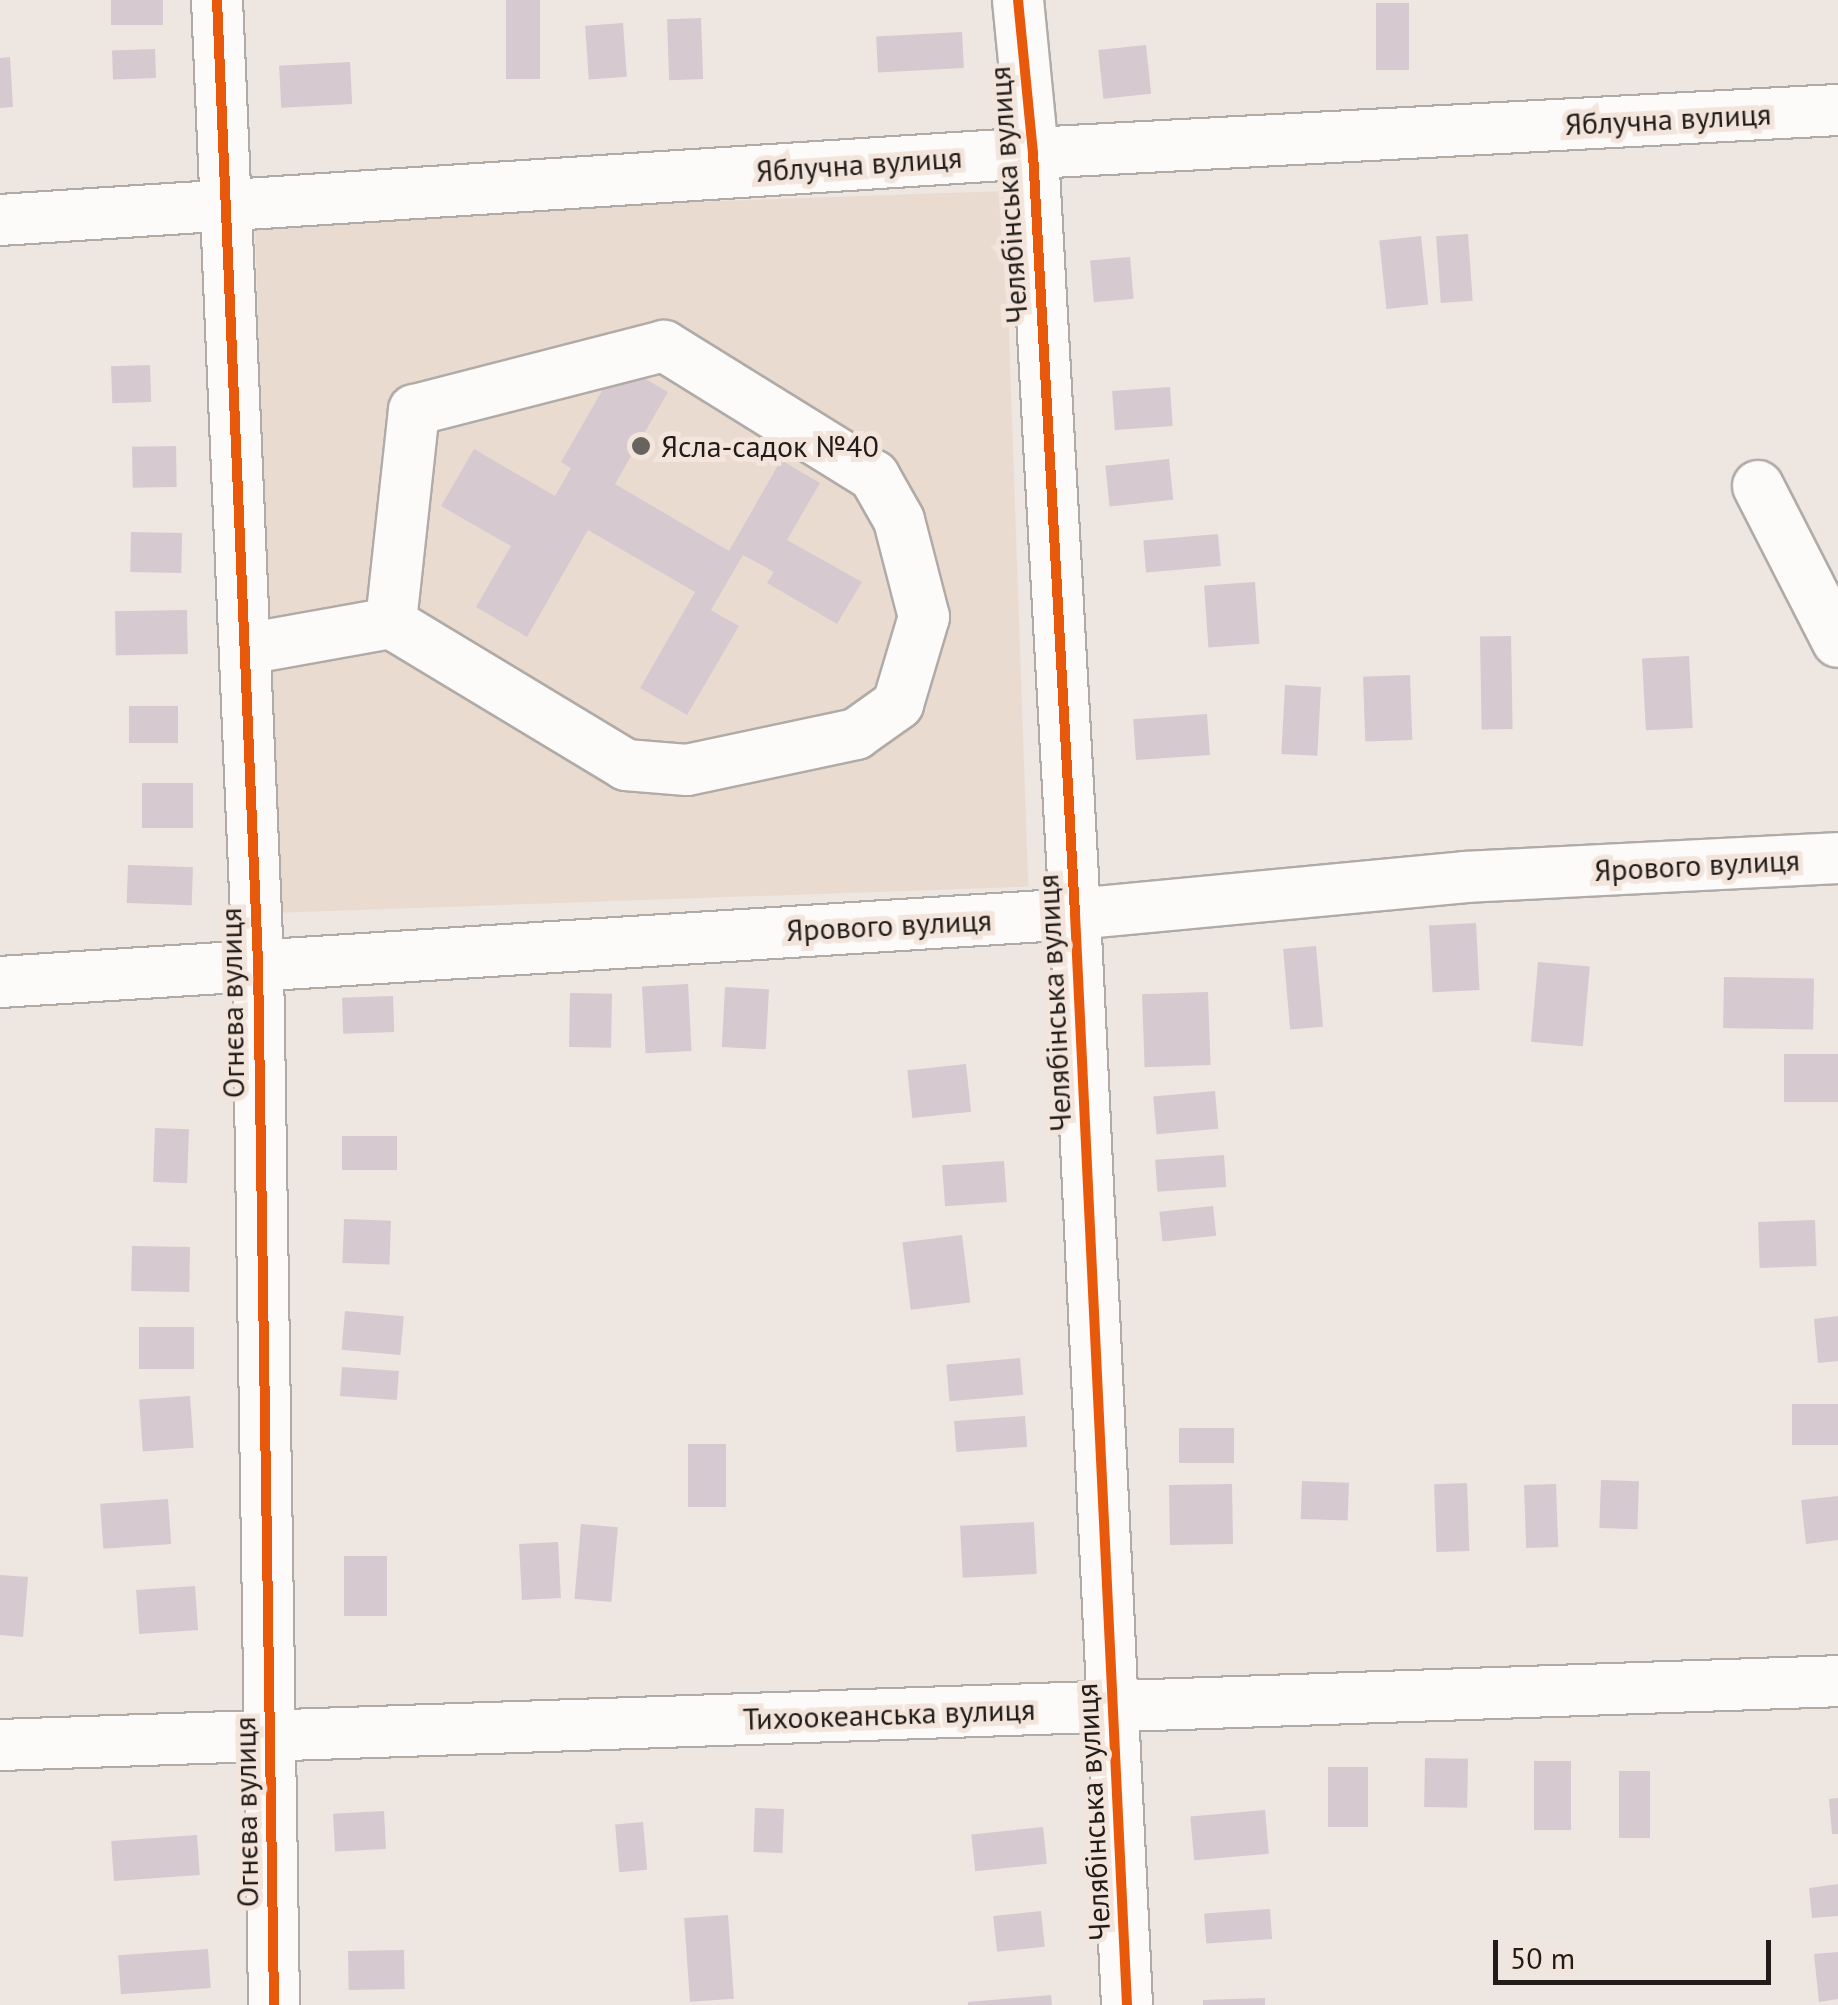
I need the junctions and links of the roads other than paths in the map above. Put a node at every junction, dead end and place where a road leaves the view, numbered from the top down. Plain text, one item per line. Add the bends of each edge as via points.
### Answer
1 (217, 0) edge
2 (1018, 0) edge
3 (1838, 110) edge
4 (1033, 152) junction
5 (230, 204) junction
6 (0, 220) edge
7 (1758, 486) dead end
8 (391, 623) junction
9 (1838, 642) edge
10 (246, 649) junction
11 (1838, 858) edge
12 (1075, 914) junction
13 (258, 962) junction
14 (0, 982) edge
15 (1838, 1681) edge
16 (1113, 1704) junction
17 (270, 1740) junction
18 (0, 1745) edge
19 (274, 2005) edge
20 (1127, 2005) edge

1 - 5 street, Огнєва вулиця
2 - 4 street, Челябінська вулиця
3 - 4 street, Яблучна вулиця
4 - 5 street, Яблучна вулиця
4 - 12 street, Челябінська вулиця
5 - 6 street, Яблучна вулиця
5 - 10 street, Огнєва вулиця
7 - 9 street
8 - 8 street via 626,766 687,770 856,734 898,704 924,617 899,520 874,476 664,346 414,410
8 - 10 street
10 - 13 street, Огнєва вулиця
11 - 12 street, Ярового вулиця via 1464,878
12 - 13 street, Ярового вулиця
12 - 16 street, Челябінська вулиця
13 - 14 street, Ярового вулиця
13 - 17 street, Огнєва вулиця
15 - 16 street, Тихоокеанська вулиця
16 - 17 street, Тихоокеанська вулиця
16 - 20 street, Челябінська вулиця
17 - 18 street, Тихоокеанська вулиця
17 - 19 street, Огнєва вулиця

